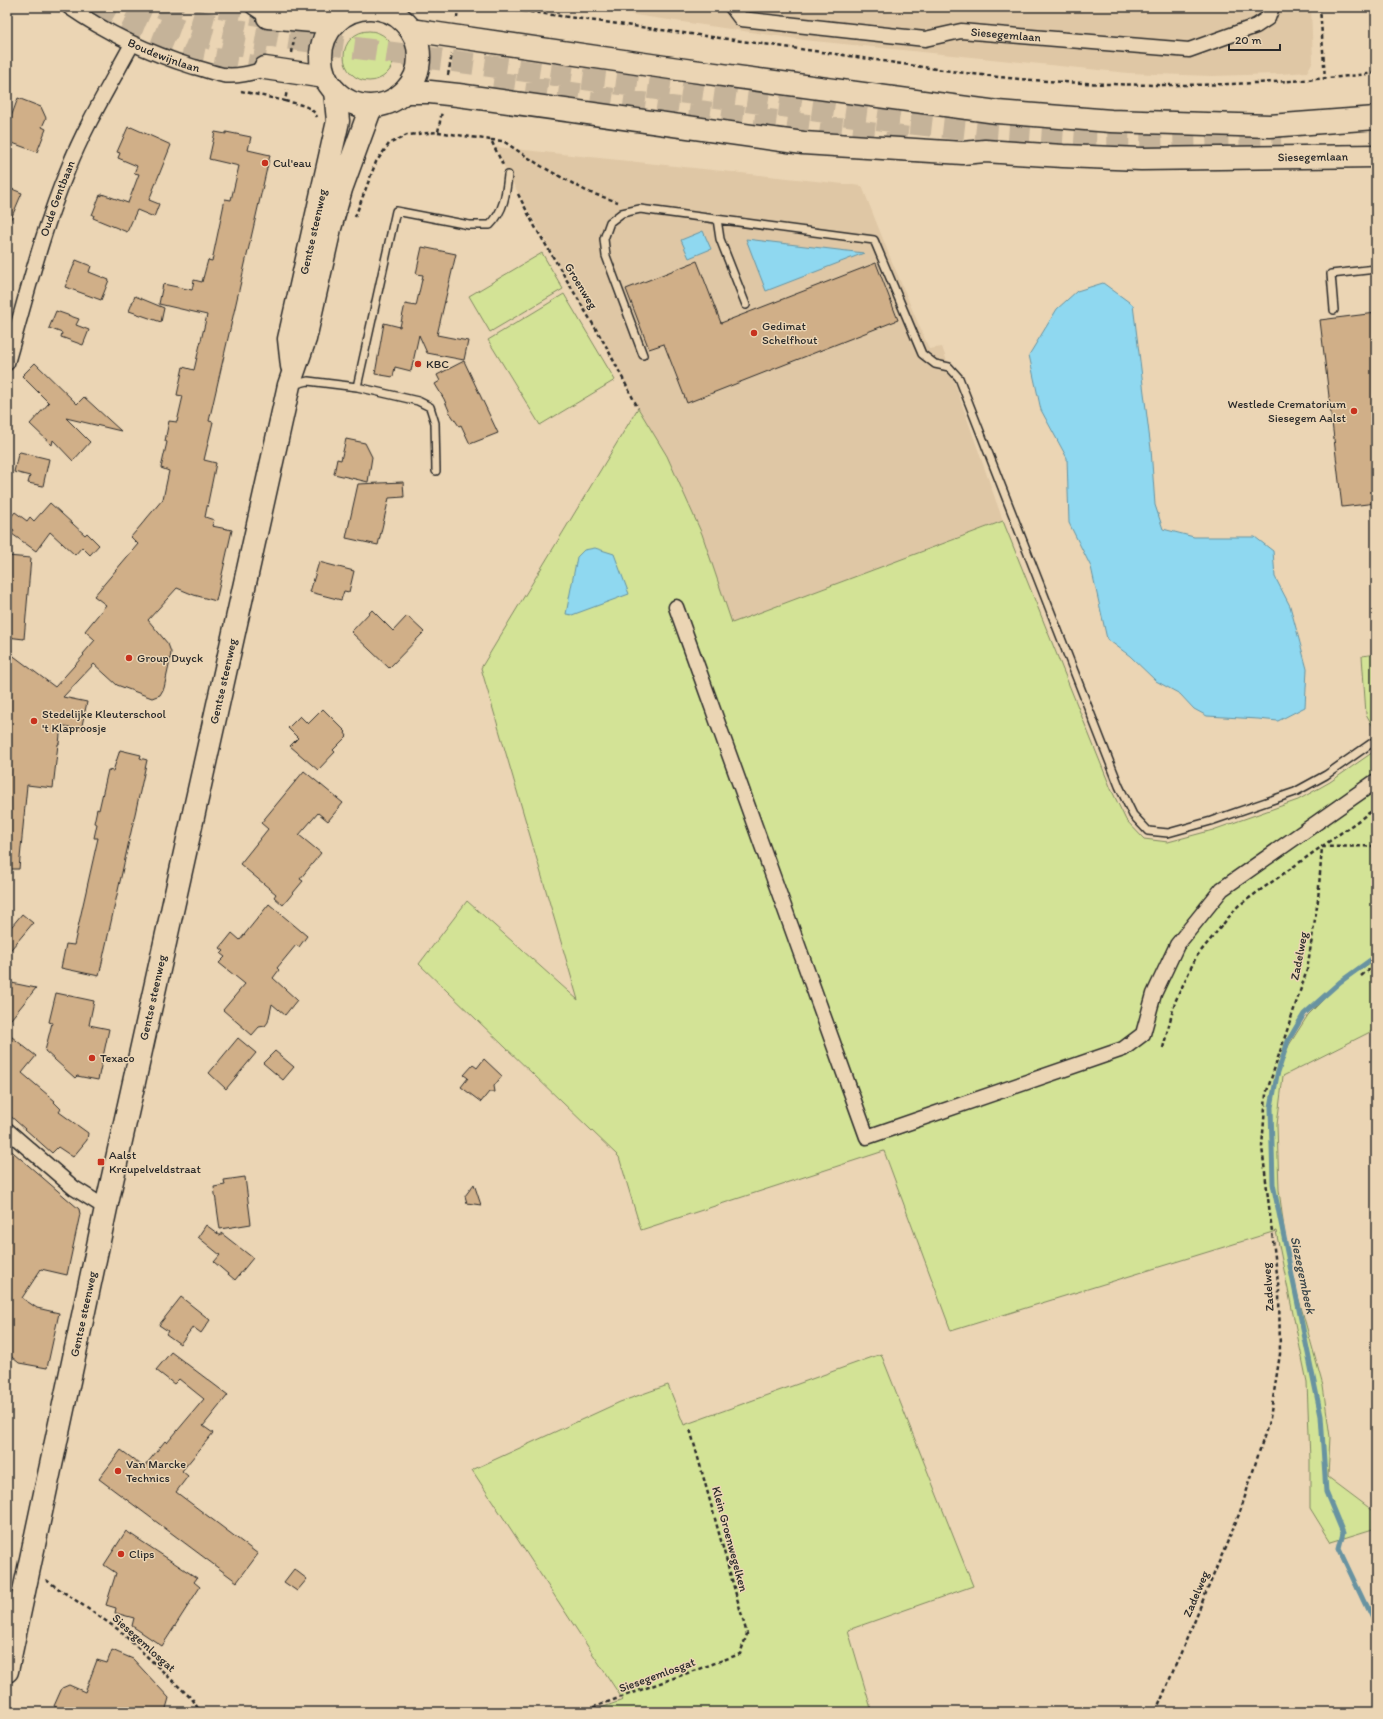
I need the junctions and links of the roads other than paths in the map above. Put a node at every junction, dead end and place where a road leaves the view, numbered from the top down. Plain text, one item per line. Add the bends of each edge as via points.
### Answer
1 (69, 7) edge
2 (732, 7) edge
3 (1272, 7) edge
4 (393, 10) edge
5 (260, 12) tunnel mouth
6 (344, 15) edge
7 (411, 30) junction
8 (132, 44) junction
9 (265, 68) joint
10 (330, 84) junction
11 (404, 92) junction
12 (372, 107) junction
13 (1376, 118) edge
14 (1376, 156) edge
15 (508, 175) road end
16 (717, 219) junction
17 (1376, 269) edge
18 (746, 305) dead end
19 (1334, 310) dead end
20 (643, 355) dead end
21 (7, 363) edge
22 (291, 379) junction
23 (357, 387) junction
24 (436, 471) dead end
25 (676, 607) dead end
26 (1376, 740) edge
27 (1376, 781) edge
28 (7, 1130) edge
29 (106, 1208) junction
30 (7, 1671) edge

1 - 8 street, Boudewijnlaan via 92,23
2 - 3 street, Siesegemlaan via 741,19 925,38 961,31 1189,50 1256,26 1268,18
4 - 6 main road via 355,10
4 - 7 main road
5 - 6 main road via 297,19
6 - 10 main road via 326,35 322,48 322,63
7 - 11 main road via 417,42 418,69
7 - 13 main road via 997,112 1111,121 1270,126
8 - 9 street, Boudewijnlaan via 175,61 225,76 256,73
8 - 21 street, Oude Gentbaan via 68,168 49,217
9 - 10 main road via 290,72
10 - 12 main road via 347,100
10 - 22 main road, Gentse steenweg via 338,121 289,339
11 - 12 main road via 385,104
11 - 14 main road, Siesegemlaan via 445,93 803,143 963,153 985,151 1141,159
12 - 22 main road, Gentse steenweg via 330,228 305,339
15 - 23 lane via 506,195 498,217 490,225 469,225 396,211
16 - 18 lane via 720,239
16 - 20 lane via 640,209 622,214 610,222 604,240 606,256
16 - 26 lane via 874,240 922,354 935,364 949,367 959,378 1119,786 1133,815 1148,831 1168,833 1295,792
17 - 19 lane via 1331,274
22 - 23 lane
22 - 29 main road, Gentse steenweg
23 - 24 lane via 418,401 430,407 435,423
25 - 27 street via 867,1137 1123,1049 1143,1034 1154,994 1177,945 1222,889
28 - 29 street via 74,1188
29 - 30 main road, Gentse steenweg

